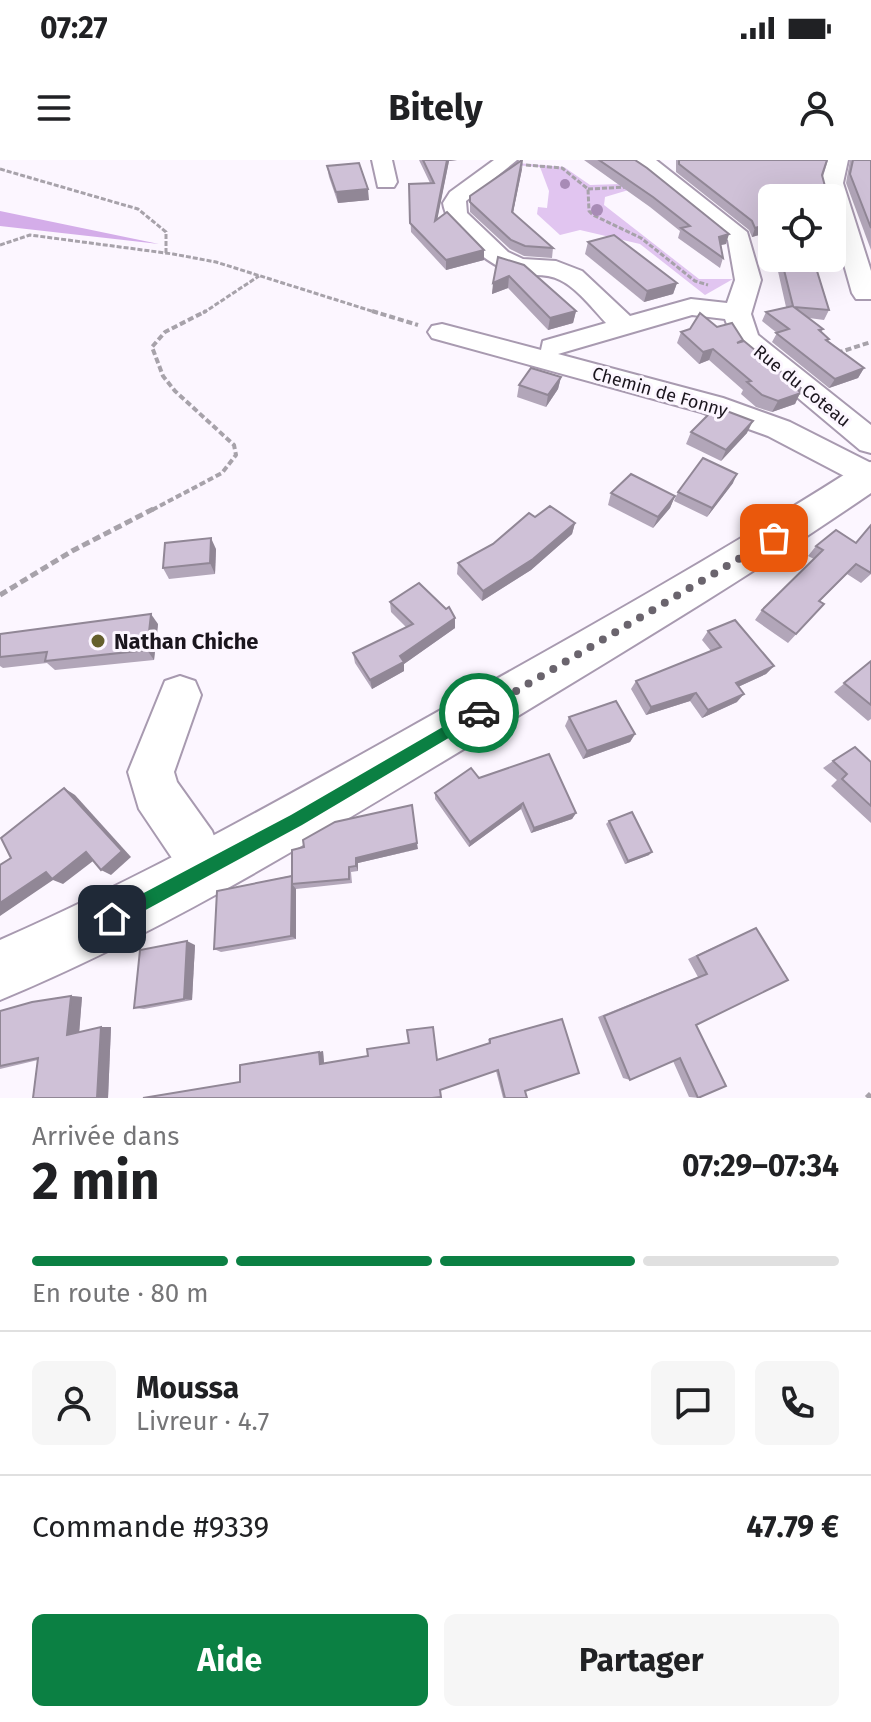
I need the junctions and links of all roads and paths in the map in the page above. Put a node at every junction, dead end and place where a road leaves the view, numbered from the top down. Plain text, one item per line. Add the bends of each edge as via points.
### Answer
1 (382, 160) edge
2 (508, 160) edge
3 (838, 160) edge
4 (0, 169) edge
5 (653, 170) edge
6 (691, 175) edge
7 (386, 182) dead end
8 (832, 184) edge
9 (588, 189) junction
10 (696, 206) junction
11 (0, 237) edge
12 (10, 240) junction
13 (846, 244) edge
14 (0, 245) edge
15 (166, 253) junction
16 (259, 276) junction
17 (865, 293) dead end
18 (741, 305) junction
19 (625, 326) junction
20 (442, 332) joint
21 (871, 342) edge
22 (553, 347) dead end
23 (782, 370) junction
24 (870, 468) edge
25 (0, 595) edge
26 (180, 695) dead end
27 (203, 872) junction
28 (0, 970) edge

1 - 7 street
2 - 9 path via 562,168
2 - 19 street via 458,197 456,215 507,262 573,276
3 - 8 street
4 - 15 path via 138,209 166,232
5 - 9 path via 628,187
5 - 10 street, Rue du Coteau
6 - 10 street
9 - 18 path via 589,211 597,218 641,238 695,281
10 - 18 street, Rue du Coteau via 750,234
11 - 12 path
12 - 14 path
12 - 15 path via 30,235
13 - 17 street
15 - 16 path
16 - 20 path
16 - 25 path via 165,332 152,347 175,391 234,445 236,455 222,473
18 - 19 street via 691,307
18 - 23 street, Rue du Coteau via 745,339
19 - 22 street
20 - 24 street, Chemin de Fonny via 712,405
21 - 23 path
23 - 24 street, Rue du Coteau
24 - 27 main road via 702,582
26 - 27 street via 151,772 156,793 195,848
27 - 28 main road

